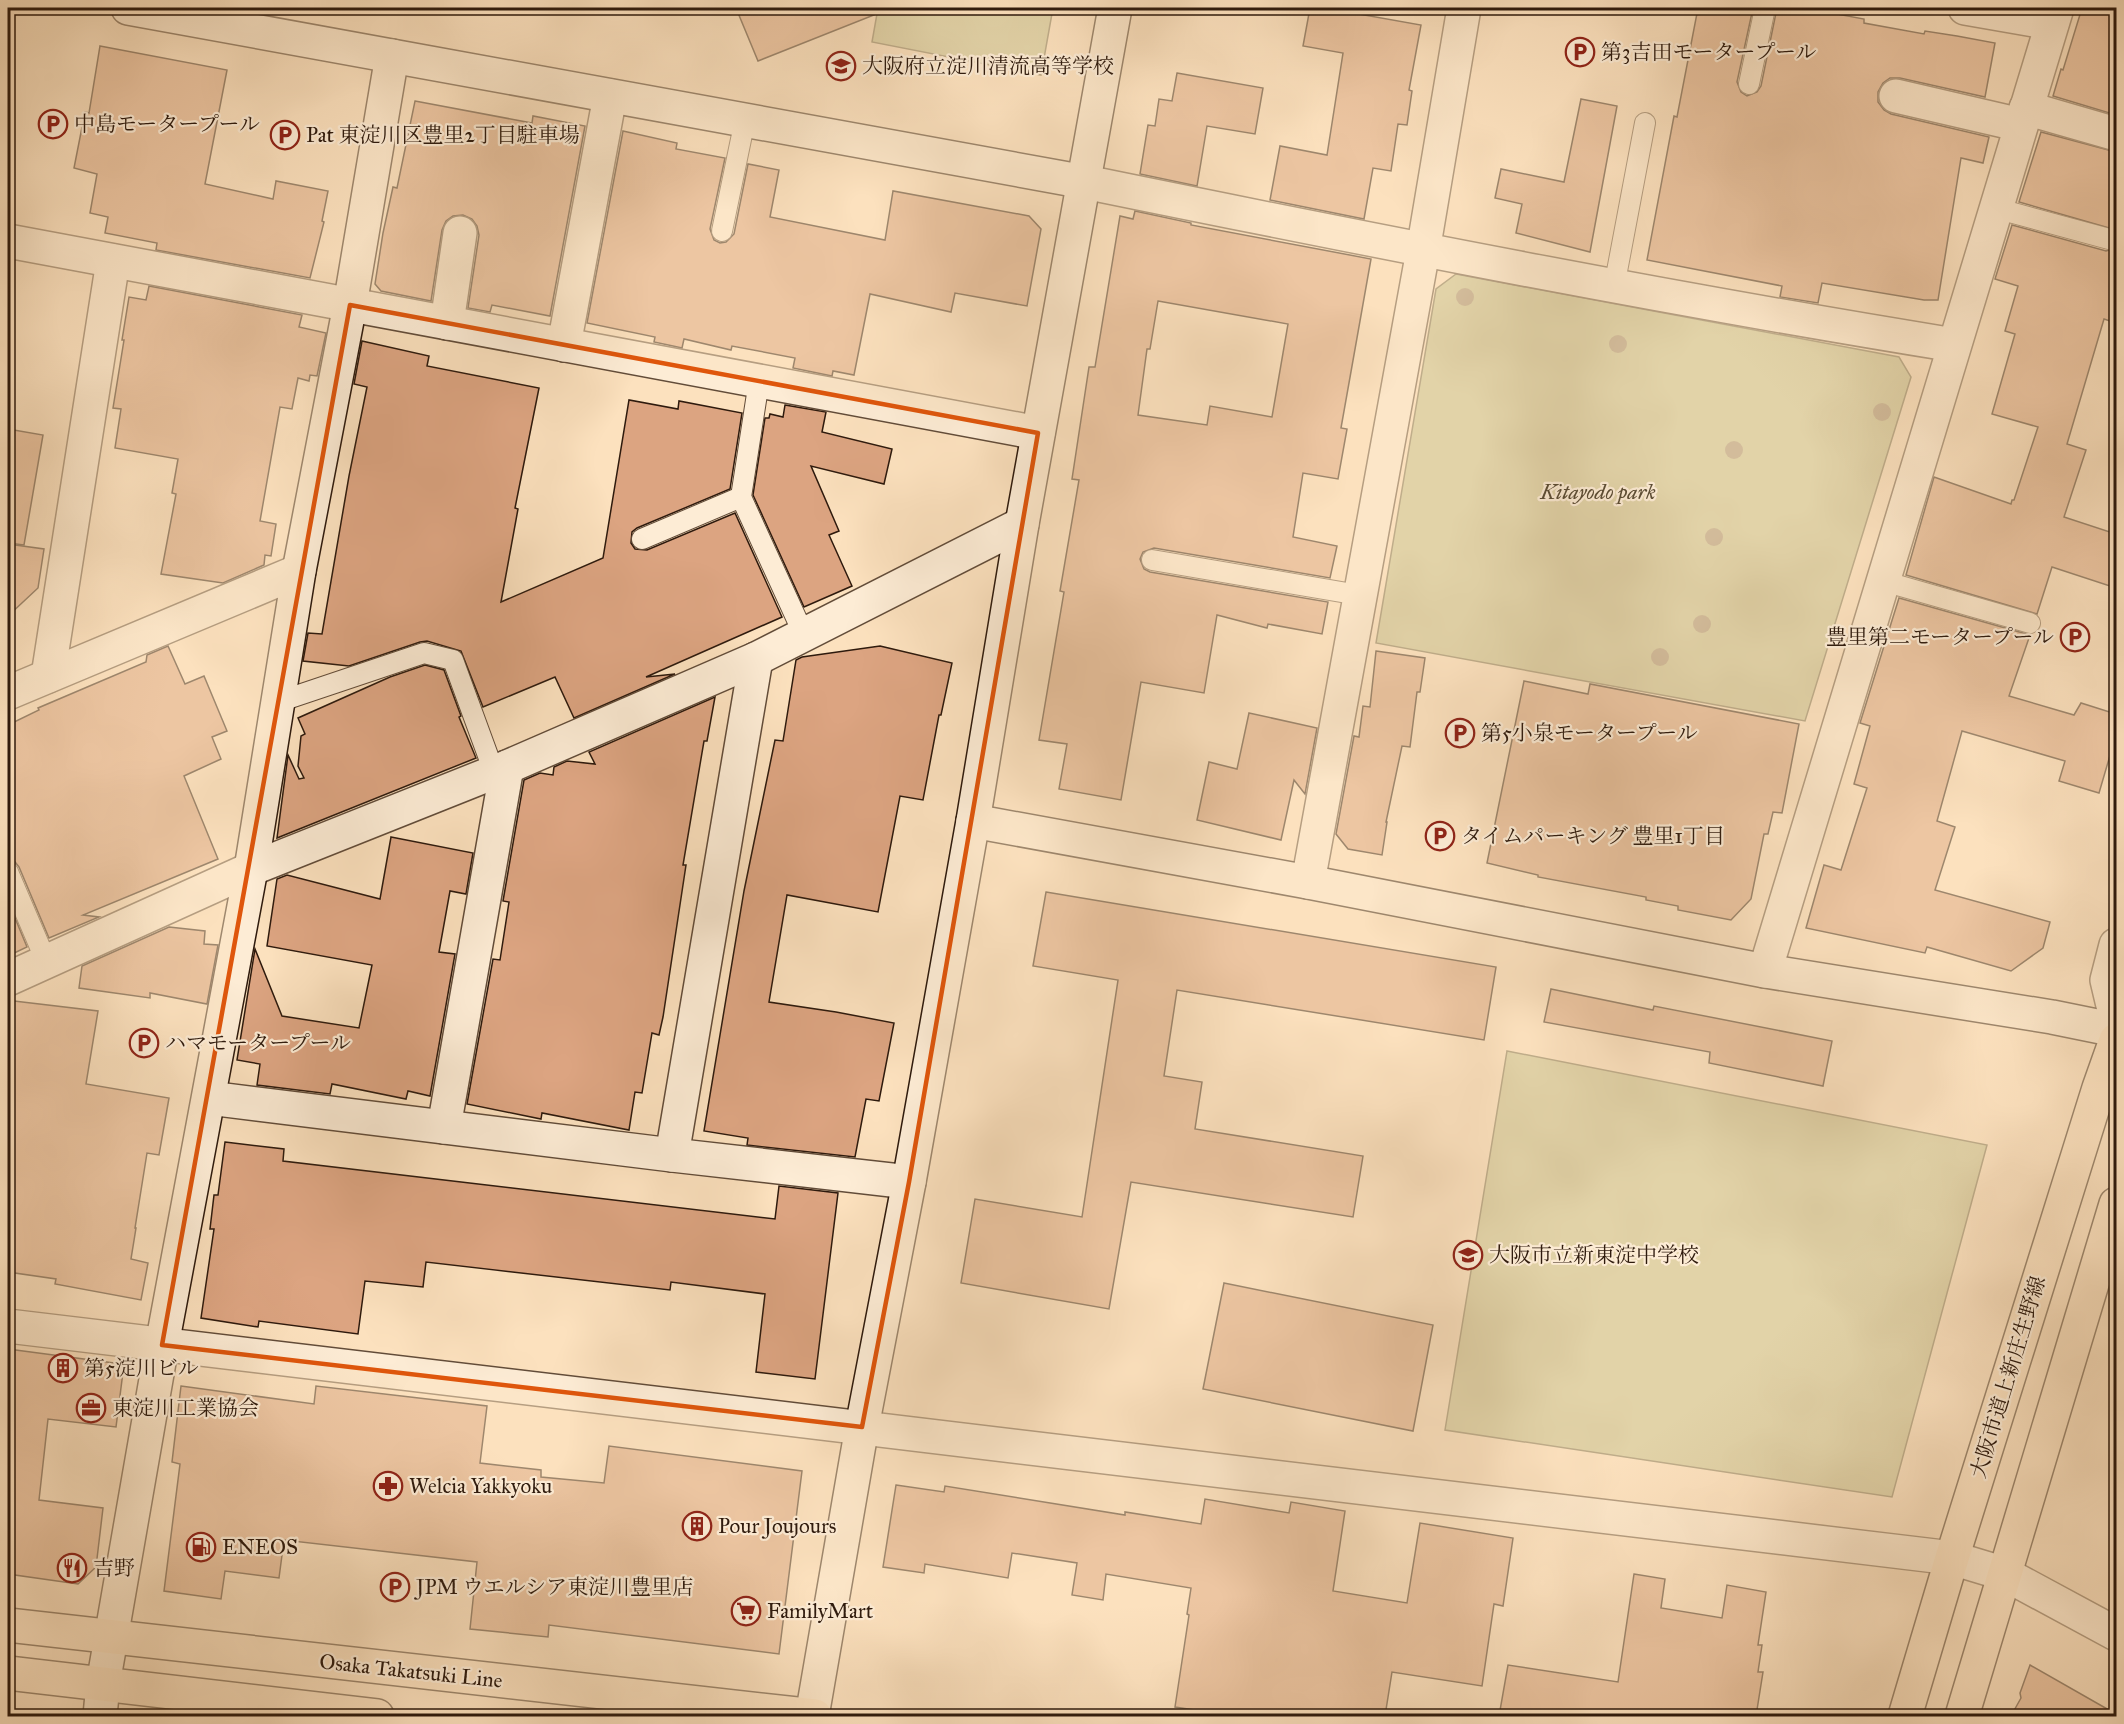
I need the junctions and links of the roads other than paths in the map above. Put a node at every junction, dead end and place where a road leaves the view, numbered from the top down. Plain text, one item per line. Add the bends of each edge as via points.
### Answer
1 (128, 8) edge
2 (1115, 8) edge
3 (1464, 8) edge
4 (1765, 8) edge
5 (1965, 8) edge
6 (2054, 16) edge
7 (392, 56) junction
8 (1749, 84) dead end
9 (610, 96) junction
10 (1896, 96) dead end
11 (2024, 116) junction
12 (745, 120) junction
13 (1645, 123) dead end
14 (2116, 134) edge
15 (1085, 182) junction
16 (1995, 208) junction
17 (722, 231) dead end
18 (460, 234) dead end
19 (2109, 239) dead end
20 (8, 241) edge
21 (1423, 251) junction
22 (113, 261) junction
23 (1614, 287) junction
24 (350, 305) junction
25 (447, 323) junction
26 (564, 345) junction
27 (1954, 345) junction
28 (759, 381) junction
29 (1038, 433) junction
30 (741, 496) junction
31 (1023, 524) junction
32 (642, 539) dead end
33 (1152, 560) dead end
34 (299, 571) junction
35 (1882, 581) junction
36 (1359, 595) junction
37 (2030, 623) dead end
38 (804, 635) junction
39 (756, 659) junction
40 (48, 676) junction
41 (8, 693) edge
42 (278, 702) junction
43 (500, 770) junction
44 (973, 821) junction
45 (251, 869) junction
46 (8, 872) edge
47 (1308, 882) junction
48 (2116, 945) edge
49 (46, 961) junction
50 (1765, 971) junction
51 (8, 979) edge
52 (2116, 1018) edge
53 (2116, 1030) edge
54 (2116, 1040) edge
55 (209, 1098) junction
56 (444, 1127) junction
57 (672, 1155) junction
58 (909, 1182) junction
59 (2116, 1204) edge
60 (8, 1326) edge
61 (162, 1345) junction
62 (862, 1426) junction
63 (1952, 1557) junction
64 (2005, 1574) junction
65 (8, 1625) edge
66 (2116, 1634) edge
67 (112, 1638) junction
68 (8, 1673) edge
69 (102, 1684) junction
70 (100, 1716) edge
71 (376, 1716) edge
72 (813, 1716) edge
73 (1905, 1716) edge
74 (1962, 1716) edge

1 - 7 street
2 - 15 street
3 - 21 street
4 - 8 lane
5 - 6 street
6 - 11 street
7 - 9 street
7 - 24 street
9 - 12 street
9 - 26 street
10 - 11 street
11 - 14 street
11 - 16 street
12 - 15 street
12 - 17 lane
13 - 23 lane
15 - 21 street
15 - 29 street
16 - 19 lane
16 - 27 street
18 - 25 street
20 - 22 street
21 - 23 street
21 - 36 street
22 - 24 street
22 - 40 street
23 - 27 street
24 - 25 street
24 - 34 street
25 - 26 street
26 - 28 street
27 - 35 street
28 - 29 street
28 - 30 lane
29 - 31 street
30 - 32 lane
30 - 38 lane
31 - 38 street
31 - 44 street
33 - 36 lane
34 - 40 street
34 - 42 street
35 - 37 lane
35 - 50 street
36 - 47 street
38 - 39 street
39 - 43 street
39 - 57 street
40 - 41 street
42 - 43 lane via 424,653 453,660
42 - 45 street
43 - 45 street
43 - 56 street
44 - 47 street
44 - 58 street
45 - 49 street
45 - 55 street
46 - 49 lane
47 - 50 street
48 - 52 street via 2107,980
49 - 51 street
50 - 53 street
54 - 63 main road, 大阪市道上新庄生野線
55 - 56 street
55 - 61 street
56 - 57 street
57 - 58 street
58 - 62 street
59 - 64 main road
60 - 61 street
61 - 62 street
61 - 67 street
62 - 63 street
62 - 72 street
63 - 64 street
63 - 73 main road, 大阪市道上新庄生野線
64 - 66 street
64 - 74 main road
65 - 67 main road, Osaka Takatsuki Line
67 - 69 street
67 - 72 main road, Osaka Takatsuki Line
68 - 69 main road
69 - 70 street
69 - 71 main road

